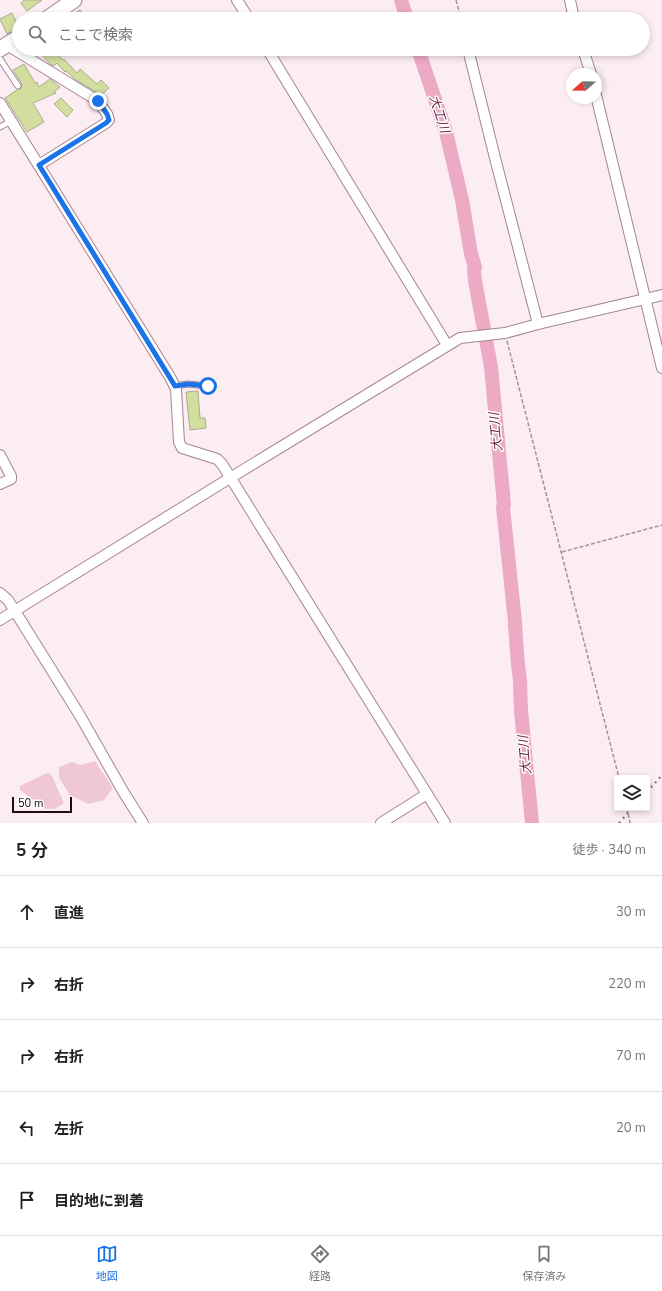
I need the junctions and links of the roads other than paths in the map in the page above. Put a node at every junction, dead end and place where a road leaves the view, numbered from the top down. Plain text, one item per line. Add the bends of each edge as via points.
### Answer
1 (74, 0) edge
2 (237, 0) edge
3 (570, 0) edge
4 (60, 12) edge
5 (245, 12) edge
6 (573, 12) edge
7 (28, 56) edge
8 (271, 56) edge
9 (470, 56) edge
10 (586, 56) edge
11 (0, 59) edge
12 (589, 68) edge
13 (18, 86) dead end
14 (0, 103) edge
15 (598, 104) edge
16 (11, 121) junction
17 (0, 127) edge
18 (39, 165) junction
19 (662, 295) edge
20 (644, 299) junction
21 (538, 324) junction
22 (447, 345) junction
23 (662, 368) edge
24 (175, 386) junction
25 (208, 386) dead end
26 (0, 455) edge
27 (230, 478) junction
28 (0, 484) edge
29 (0, 593) edge
30 (15, 611) junction
31 (0, 620) edge
32 (428, 794) junction
33 (143, 823) edge
34 (381, 823) edge
35 (445, 823) edge

1 - 4 main road
2 - 5 street
3 - 6 street
7 - 18 street via 98,101 109,120
8 - 22 street
9 - 21 street
10 - 12 street
11 - 13 lane
14 - 16 street
15 - 20 street
16 - 17 lane
16 - 18 street
18 - 24 street
19 - 20 street
20 - 21 street
20 - 23 street
21 - 22 street via 505,333 460,338
22 - 27 street
24 - 25 lane
24 - 27 street via 178,442 182,448 217,459
26 - 28 street via 11,476 11,479
27 - 30 street
27 - 32 street
29 - 30 street
30 - 31 street
30 - 33 street
32 - 34 street
32 - 35 street

